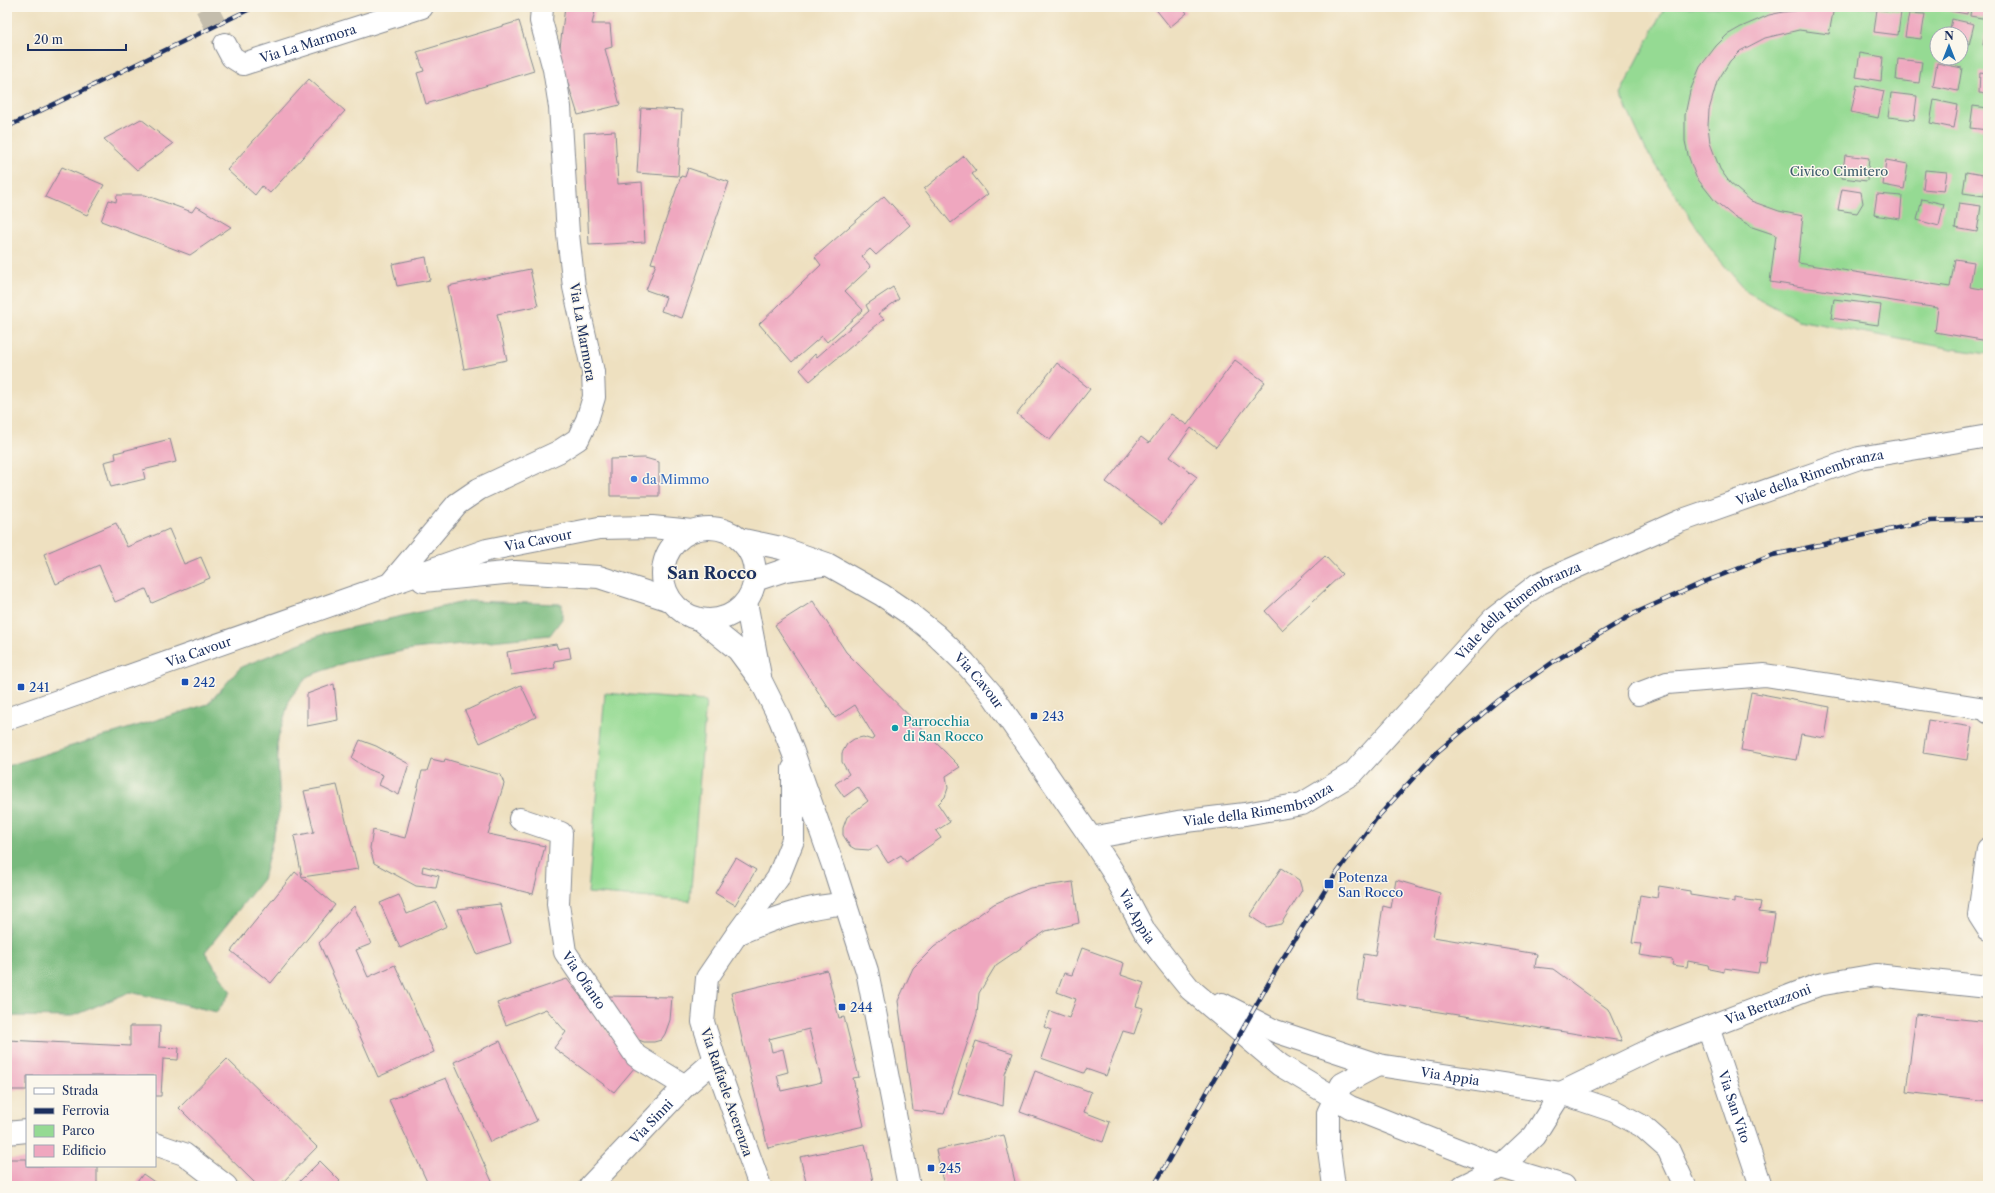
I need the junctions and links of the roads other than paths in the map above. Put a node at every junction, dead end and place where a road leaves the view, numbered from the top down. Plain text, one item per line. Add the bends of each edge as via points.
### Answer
1 (422, 7) edge
2 (542, 7) edge
3 (225, 44) tunnel mouth
4 (1988, 436) edge
5 (692, 531) junction
6 (739, 539) junction
7 (827, 564) junction
8 (755, 580) junction
9 (390, 584) junction
10 (670, 600) junction
11 (746, 602) junction
12 (701, 620) junction
13 (761, 681) junction
14 (1638, 694) dead end
15 (1988, 712) edge
16 (7, 719) edge
17 (793, 752) junction
18 (520, 818) dead end
19 (1091, 838) junction
20 (1988, 849) edge
21 (846, 904) junction
22 (1988, 928) edge
23 (737, 934) junction
24 (1988, 987) edge
25 (1190, 989) junction
26 (1708, 1027) junction
27 (715, 1060) junction
28 (1378, 1065) junction
29 (685, 1086) junction
30 (1560, 1093) junction
31 (1334, 1099) junction
32 (26, 1131) edge
33 (7, 1133) edge
34 (156, 1144) edge
35 (1501, 1167) junction
36 (226, 1186) edge
37 (590, 1186) edge
38 (760, 1186) edge
39 (909, 1186) edge
40 (1334, 1186) edge
41 (1462, 1186) edge
42 (1564, 1186) edge
43 (1685, 1186) edge
44 (1761, 1186) edge

1 - 3 street, Via La Marmora via 243,64 232,57
2 - 9 street, Via La Marmora via 542,21 560,107 573,280 593,372 594,397 578,439 558,452 479,489 457,504
4 - 19 street, Viale della Rimembranza via 1859,458 1680,521 1538,584 1493,619 1353,773 1302,804
5 - 6 street, Via Cavour via 709,528 725,531
5 - 9 street, Via Cavour via 652,527 599,528 487,550
5 - 10 street, Via Cavour via 675,542 665,560 663,580
6 - 7 street, Via Cavour via 781,548
6 - 8 street, Via Cavour via 752,558
7 - 8 street via 785,570
7 - 19 street, Via Cavour via 910,614 965,663 991,693
8 - 11 street, Via Cavour
9 - 10 street, Via Cavour via 515,572 599,577
9 - 16 street, Via Cavour
10 - 12 street, Via Cavour via 683,613
11 - 12 street, Via Cavour via 734,614 718,620
11 - 13 street, Via Cavour
12 - 13 street, Via Cavour via 738,650
13 - 17 street, Via Cavour
14 - 15 street via 1667,683 1765,675 1926,699 1986,709
17 - 21 street, Via Cavour
17 - 23 street, Via Raffaele Acerenza via 793,840 778,878
18 - 29 street, Via Ofanto via 561,833 558,904 565,952 636,1056
19 - 25 street, Via Appia via 1113,872 1145,932
20 - 22 street via 1979,915
21 - 23 street via 824,905 788,913
21 - 39 street, Via Cavour via 867,971
23 - 27 street, Via Raffaele Acerenza via 707,978 703,1022
24 - 26 street, Via Bertazzoni via 1876,975 1818,985
25 - 28 street, Via Appia via 1275,1031
25 - 31 street, Via Appia via 1280,1065
26 - 30 street, Via Bertazzoni via 1656,1047
26 - 44 street, Via San Vito
27 - 29 street, Via Sinni
27 - 38 street, Via Raffaele Acerenza
28 - 30 street, Via Appia
28 - 31 street via 1342,1084
29 - 37 street, Via Sinni
30 - 35 street via 1534,1136
30 - 43 street, Via Appia via 1614,1111 1642,1126 1668,1149
31 - 35 street, Via Appia
31 - 40 street via 1328,1113 1328,1142
32 - 33 street
34 - 36 street via 184,1154
35 - 41 street
35 - 42 street, Via Appia

